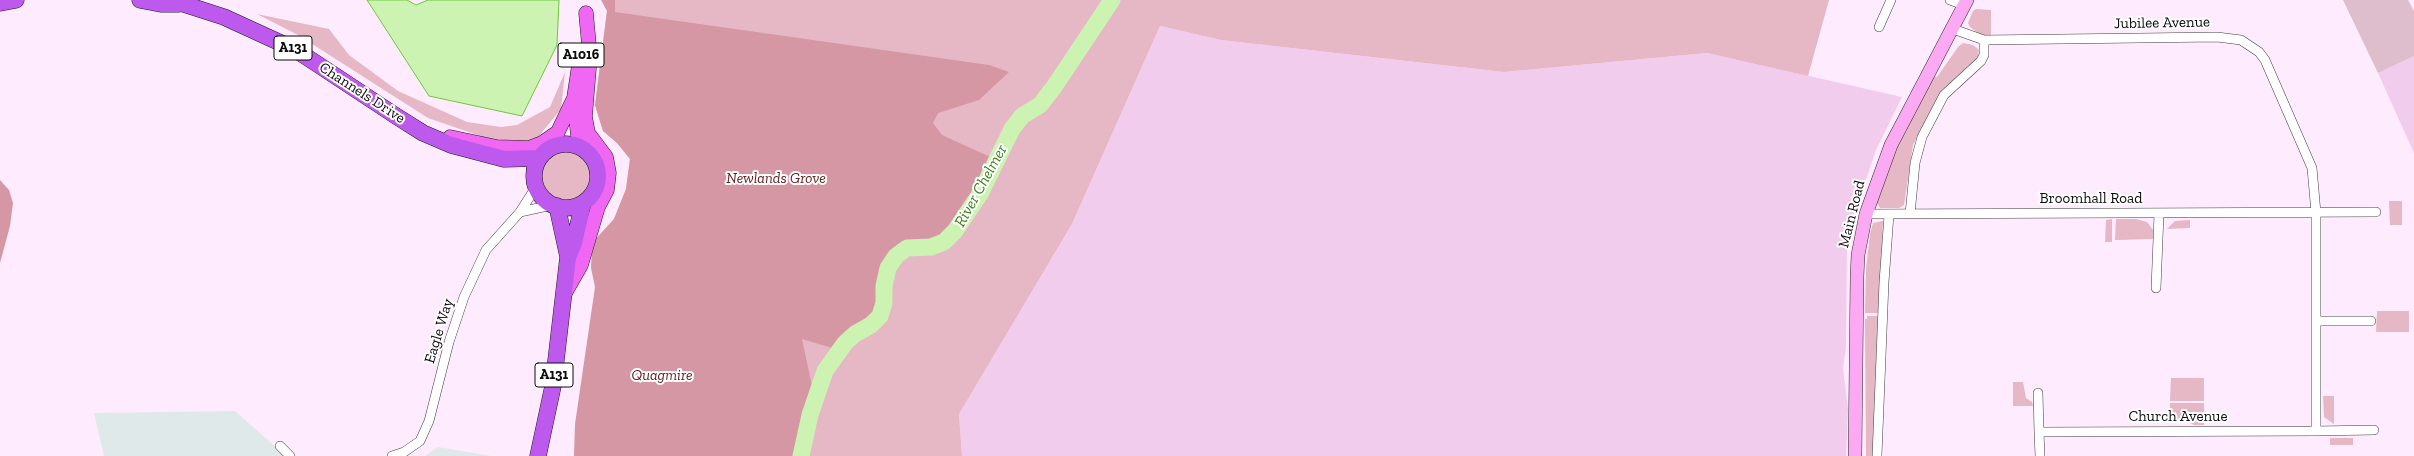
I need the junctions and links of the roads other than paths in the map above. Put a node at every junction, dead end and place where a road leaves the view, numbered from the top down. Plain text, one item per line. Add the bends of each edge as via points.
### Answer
1 (16, 0) edge
2 (140, 0) edge
3 (1891, 0) edge
4 (1950, 0) edge
5 (175, 2) edge
6 (0, 3) edge
7 (1965, 3) edge
8 (585, 6) edge
9 (1879, 27) dead end
10 (1953, 28) junction
11 (1984, 40) junction
12 (574, 98) junction
13 (396, 116) junction
14 (558, 132) junction
15 (551, 147) junction
16 (583, 149) junction
17 (539, 158) junction
18 (504, 159) junction
19 (535, 183) junction
20 (583, 203) junction
21 (555, 205) junction
22 (520, 212) junction
23 (2376, 212) dead end
24 (2316, 213) junction
25 (1866, 214) junction
26 (1910, 214) junction
27 (2159, 214) junction
28 (1889, 215) junction
29 (568, 257) junction
30 (2156, 288) dead end
31 (565, 293) junction
32 (2316, 321) junction
33 (2371, 321) dead end
34 (2038, 393) dead end
35 (2374, 430) dead end
36 (2316, 431) junction
37 (2039, 432) junction
38 (280, 446) dead end
39 (290, 456) edge
40 (392, 456) edge
41 (538, 456) edge
42 (1855, 456) edge
43 (1877, 456) edge
44 (2040, 456) edge

1 - 6 highway
2 - 5 highway, Channels Drive / A131 via 161,4
3 - 9 street
4 - 7 street
5 - 13 highway, Channels Drive / A131 via 224,17 296,50
7 - 10 main road, Main Road
8 - 12 main road, A1016
8 - 31 main road via 590,56 585,117 588,133 606,157 609,174 607,190 598,207 581,265
10 - 11 street, Jubilee Avenue
10 - 25 main road, Main Road via 1891,145
11 - 24 street, Jubilee Avenue via 2217,37 2241,40 2259,52 2265,60 2306,151 2314,184
11 - 26 street via 1984,55 1981,61 1944,95 1922,137 1915,163
12 - 14 main road, A1016
12 - 16 main road, A1016 via 578,136
13 - 14 main road via 456,139 497,146 529,148
13 - 18 highway, Channels Drive / A131 via 423,133 451,145
14 - 15 main road, A1016
15 - 16 highway via 567,144
15 - 17 highway
16 - 20 highway via 593,159 598,173 595,189
17 - 18 highway, Channels Drive / A131
17 - 19 highway
18 - 19 highway, Channels Drive / A131
19 - 21 highway via 545,200
19 - 22 street, Eagle Way
20 - 21 highway via 571,207
20 - 29 highway, A131 via 574,243
21 - 22 street
21 - 29 highway, A131
22 - 40 street, Eagle Way via 486,250 464,297 449,342 429,421 420,441 404,452
23 - 24 street
24 - 27 street, Broomhall Road
24 - 32 street
25 - 28 street, Broomhall Road
25 - 42 main road, Main Road via 1858,255
26 - 27 street, Broomhall Road
26 - 28 street, Broomhall Road
27 - 30 street
28 - 43 street
29 - 31 highway, A131
31 - 41 highway, A131 via 553,386
32 - 33 street
32 - 36 street
34 - 37 street
35 - 36 street, Church Avenue
36 - 37 street, Church Avenue
37 - 44 street
38 - 39 street

